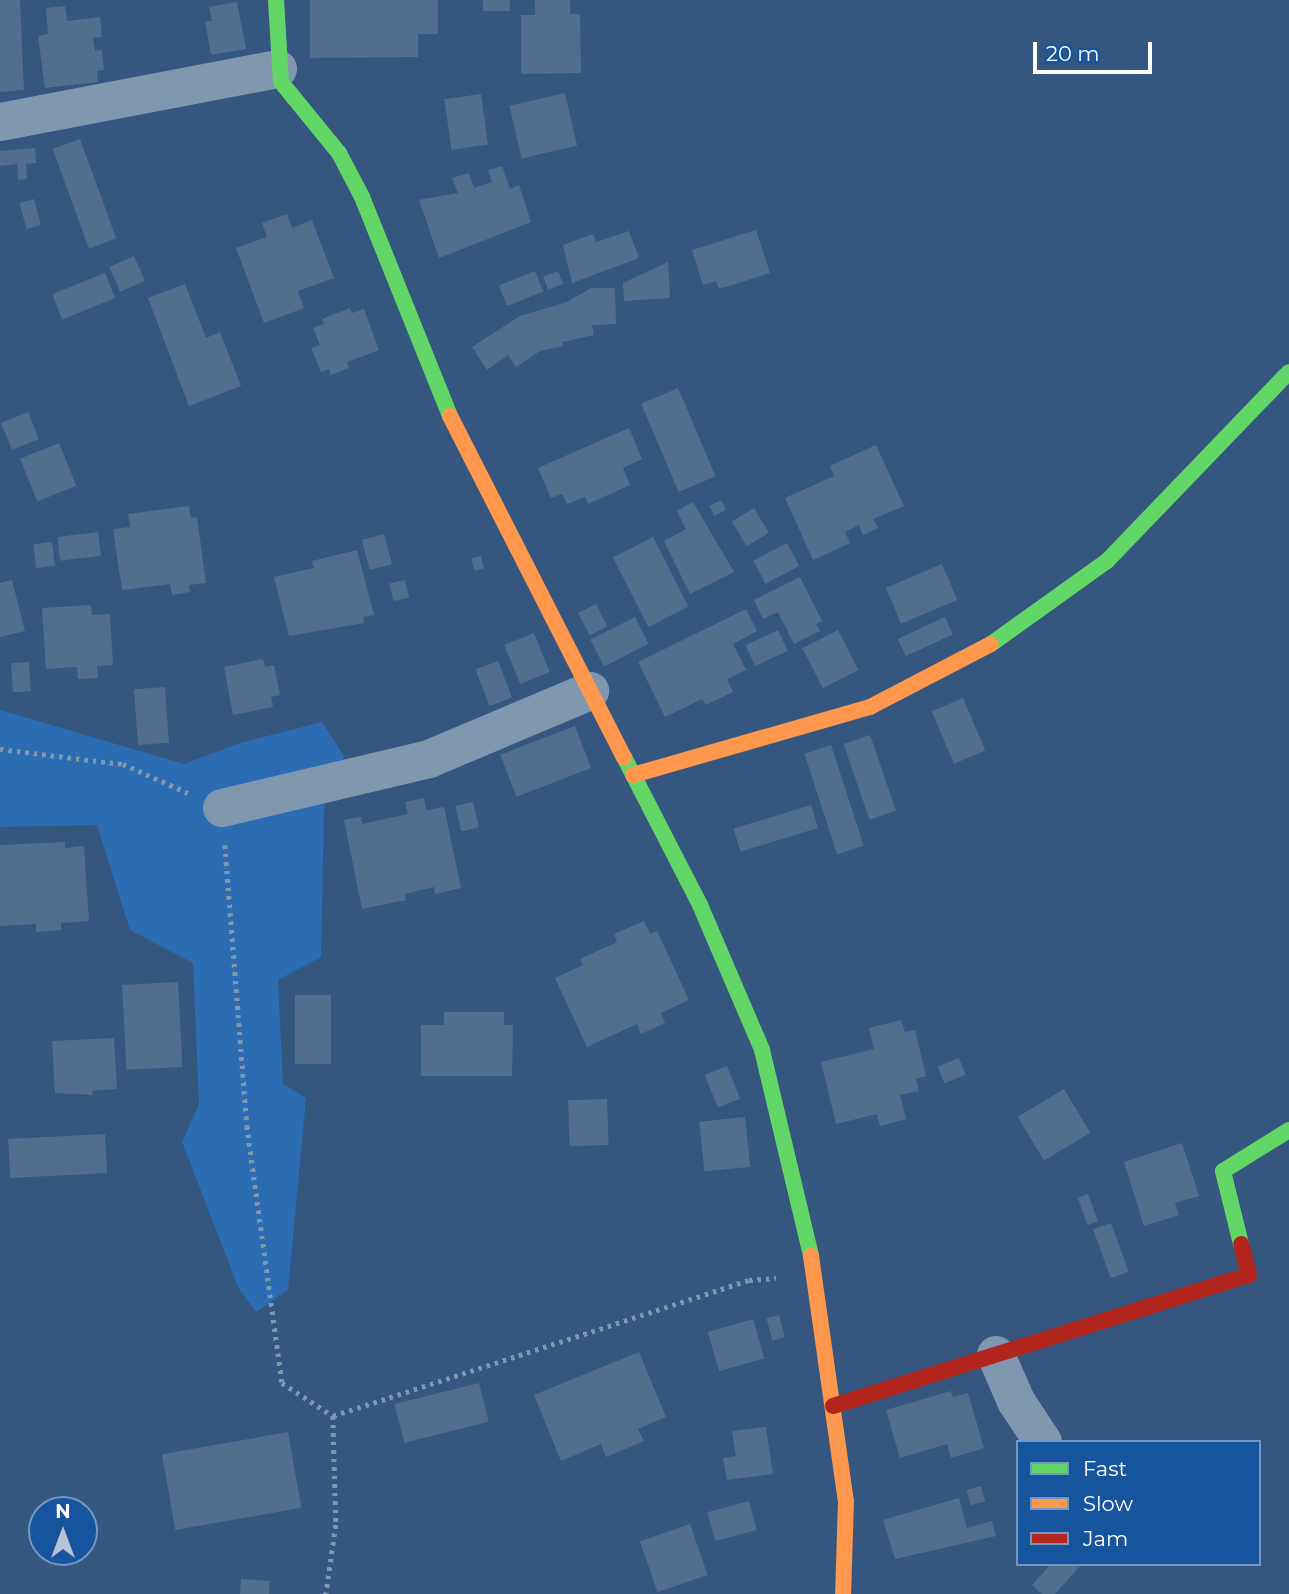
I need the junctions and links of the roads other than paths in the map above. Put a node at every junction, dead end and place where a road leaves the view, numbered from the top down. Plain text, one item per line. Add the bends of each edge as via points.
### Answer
1 (276, 0) edge
2 (278, 69) junction
3 (0, 122) edge
4 (1289, 372) edge
5 (590, 691) junction
6 (633, 775) junction
7 (222, 808) road end
8 (1289, 1130) edge
9 (996, 1355) junction
10 (833, 1406) junction
11 (1042, 1440) edge
12 (843, 1594) edge

1 - 2 street
2 - 3 street
2 - 5 street via 281,82 339,153 362,197 450,417
4 - 6 street via 1107,561 1010,634 870,707
5 - 6 street
5 - 7 street via 429,759
6 - 10 street via 700,905 762,1050 815,1274
8 - 9 street via 1223,1171 1249,1275
9 - 10 street
9 - 11 street via 1016,1401
10 - 12 street via 846,1502

